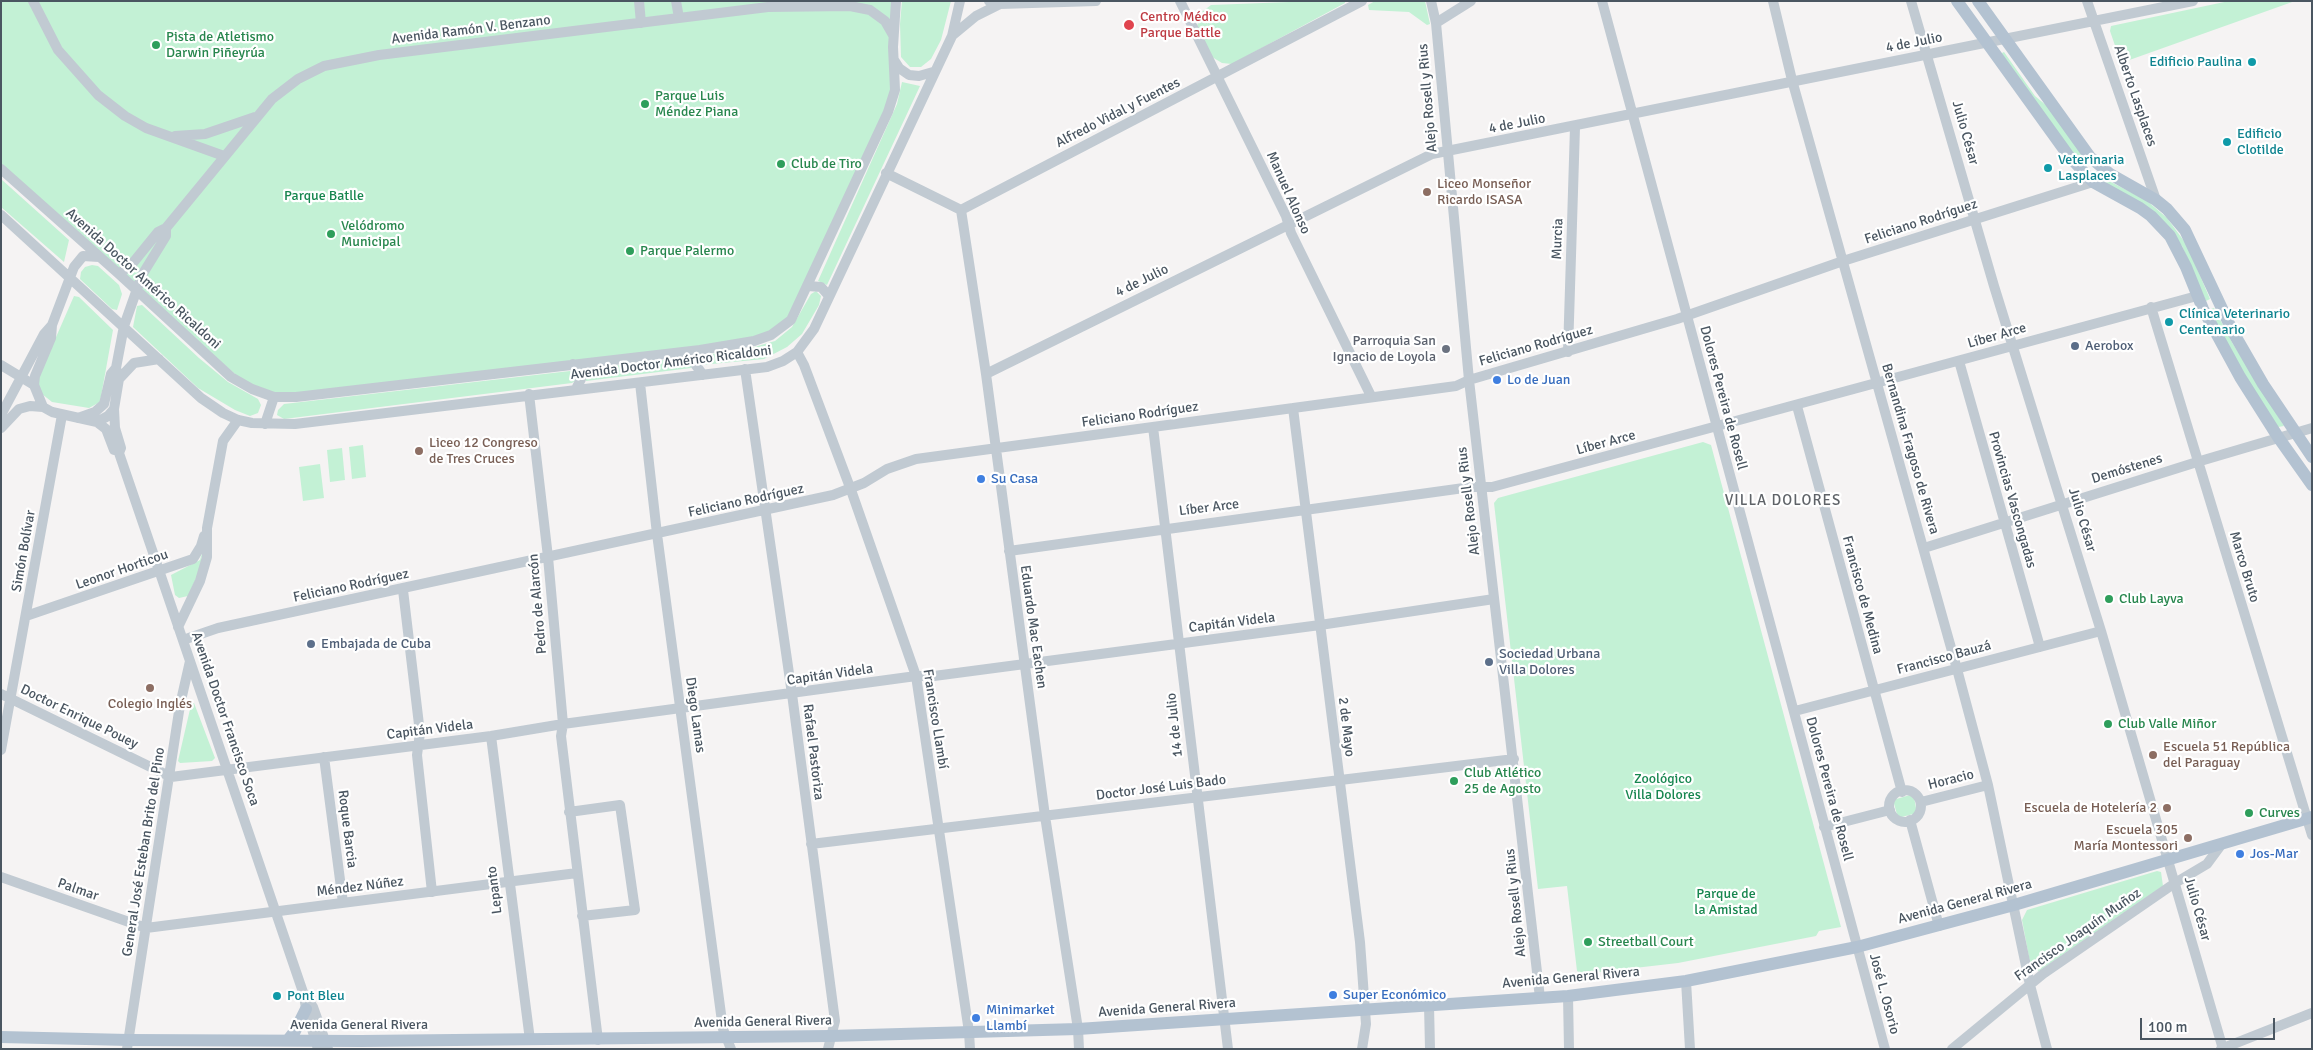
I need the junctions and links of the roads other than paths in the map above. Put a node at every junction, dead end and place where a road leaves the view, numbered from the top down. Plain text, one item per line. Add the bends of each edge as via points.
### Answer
1 (32, 1) edge
2 (639, 1) edge
3 (676, 1) edge
4 (866, 1) edge
5 (896, 1) edge
6 (960, 1) edge
7 (989, 1) edge
8 (1096, 1) edge
9 (1180, 1) edge
10 (1362, 1) edge
11 (1431, 1) edge
12 (1472, 1) edge
13 (1602, 1) edge
14 (1773, 1) edge
15 (1911, 1) edge
16 (1957, 1) edge
17 (1978, 1) edge
18 (2087, 1) edge
19 (2193, 1) edge
20 (1000, 4) junction
21 (850, 6) junction
22 (679, 18) junction
23 (2094, 20) junction
24 (641, 23) junction
25 (1436, 23) junction
26 (893, 36) junction
27 (952, 36) junction
28 (2005, 40) junction
29 (1986, 42) junction
30 (1928, 54) junction
31 (894, 60) junction
32 (933, 72) junction
33 (1217, 77) junction
34 (1792, 80) junction
35 (1633, 115) junction
36 (254, 117) junction
37 (1574, 127) junction
38 (164, 136) junction
39 (1446, 152) junction
40 (224, 156) junction
41 (1, 169) edge
42 (886, 173) junction
43 (2093, 182) junction
44 (2156, 200) junction
45 (961, 210) junction
46 (1, 215) edge
47 (1974, 219) junction
48 (1288, 224) junction
49 (166, 228) junction
50 (100, 257) junction
51 (1843, 261) junction
52 (119, 274) junction
53 (70, 277) junction
54 (808, 286) junction
55 (136, 289) junction
56 (829, 296) junction
57 (2197, 296) junction
58 (2151, 307) junction
59 (1686, 316) junction
60 (52, 325) junction
61 (124, 326) junction
62 (2015, 346) junction
63 (700, 350) junction
64 (797, 352) junction
65 (1568, 352) junction
66 (159, 359) junction
67 (1959, 361) junction
68 (573, 364) junction
69 (1, 365) edge
70 (116, 368) junction
71 (745, 369) junction
72 (986, 374) junction
73 (703, 375) junction
74 (22, 378) junction
75 (119, 379) junction
76 (1469, 380) junction
77 (1877, 382) junction
78 (640, 383) junction
79 (34, 385) junction
80 (576, 389) junction
81 (529, 394) junction
82 (1371, 396) junction
83 (274, 397) junction
84 (1797, 406) junction
85 (43, 407) junction
86 (1293, 408) junction
87 (114, 409) junction
88 (1, 415) edge
89 (62, 415) junction
90 (78, 418) junction
91 (238, 420) junction
92 (97, 422) junction
93 (265, 424) junction
94 (1153, 427) junction
95 (1, 428) edge
96 (1716, 428) junction
97 (2312, 428) edge
98 (2296, 433) junction
99 (2278, 437) junction
100 (995, 449) junction
101 (119, 453) junction
102 (2312, 457) edge
103 (2197, 462) junction
104 (2312, 485) edge
105 (1481, 487) junction
106 (851, 490) junction
107 (2062, 504) junction
108 (1306, 509) junction
109 (766, 510) junction
110 (2003, 523) junction
111 (207, 528) junction
112 (1166, 528) junction
113 (657, 534) junction
114 (1924, 548) junction
115 (1009, 551) junction
116 (548, 557) junction
117 (160, 572) junction
118 (403, 590) junction
119 (1494, 599) junction
120 (26, 616) junction
121 (1320, 625) junction
122 (178, 627) junction
123 (2101, 631) junction
124 (183, 640) junction
125 (1180, 643) junction
126 (2040, 647) junction
127 (190, 660) junction
128 (1024, 664) junction
129 (1958, 669) junction
130 (916, 676) junction
131 (1874, 691) junction
132 (1, 694) edge
133 (792, 694) junction
134 (11, 699) junction
135 (680, 709) junction
136 (1794, 712) junction
137 (563, 724) junction
138 (491, 736) junction
139 (418, 744) junction
140 (1, 750) edge
141 (324, 757) junction
142 (1514, 759) junction
143 (228, 770) junction
144 (171, 777) junction
145 (1339, 780) junction
146 (1988, 785) junction
147 (1905, 791) junction
148 (1197, 798) junction
149 (1920, 802) junction
150 (1890, 810) junction
151 (569, 812) junction
152 (1045, 816) junction
153 (2309, 818) edge
154 (1910, 820) junction
155 (1824, 827) junction
156 (938, 829) junction
157 (2312, 835) edge
158 (811, 844) junction
159 (2221, 845) junction
160 (2168, 858) junction
161 (577, 873) junction
162 (1, 877) edge
163 (508, 883) junction
164 (2175, 883) junction
165 (432, 892) junction
166 (343, 903) junction
167 (2014, 905) junction
168 (276, 911) junction
169 (582, 916) junction
170 (1939, 926) junction
171 (146, 928) junction
172 (1857, 947) junction
173 (1686, 981) junction
174 (2030, 984) junction
175 (304, 995) junction
176 (1568, 996) junction
177 (1540, 998) junction
178 (1429, 1005) junction
179 (306, 1009) junction
180 (1366, 1009) junction
181 (2312, 1013) edge
182 (1225, 1020) junction
183 (1078, 1029) junction
184 (969, 1032) junction
185 (830, 1036) junction
186 (1, 1037) edge
187 (726, 1037) junction
188 (288, 1040) junction
189 (530, 1040) junction
190 (598, 1040) junction
191 (361, 1041) junction
192 (322, 1044) edge
193 (127, 1045) edge
194 (373, 1049) edge
195 (731, 1049) edge
196 (828, 1049) edge
197 (970, 1049) edge
198 (1079, 1049) edge
199 (1228, 1049) edge
200 (1362, 1049) edge
201 (1430, 1049) edge
202 (1569, 1049) edge
203 (1690, 1049) edge
204 (1885, 1049) edge
205 (1952, 1049) edge
206 (2047, 1049) edge
207 (2222, 1049) edge

1 - 38 street via 58,50 86,83 125,116
2 - 24 street
3 - 22 street
4 - 21 street, Avenida Ramón V. Benzano
5 - 26 street, Avenida Doctor Américo Ricaldoni
6 - 27 street, Avenida Doctor Américo Ricaldoni
7 - 20 street
8 - 20 street
9 - 33 street, Manuel Alonso
10 - 33 street, Alfredo Vidal y Fuentes
11 - 25 street, Alejo Rosell y Rius
12 - 25 street
13 - 35 street, Dolores Pereira de Rosell
14 - 34 street, Bernandina Fragoso de Rivera
15 - 30 street, Julio César
16 - 29 main road
17 - 28 main road
18 - 23 street, Alberto Lasplaces
19 - 23 street, 4 de Julio
20 - 27 street via 976,16
21 - 22 street, Avenida Ramón V. Benzano via 768,7
21 - 26 street, Avenida Ramón V. Benzano via 881,16
22 - 24 street, Avenida Ramón V. Benzano
23 - 28 street, 4 de Julio
23 - 44 street, Alberto Lasplaces
24 - 36 street, Avenida Ramón V. Benzano via 339,62 286,86
25 - 39 street, Alejo Rosell y Rius
26 - 31 street, Avenida Doctor Américo Ricaldoni
27 - 32 street, Avenida Doctor Américo Ricaldoni
28 - 29 street, 4 de Julio
28 - 44 main road via 2090,157 2110,174
29 - 30 street, 4 de Julio
29 - 43 main road via 2043,124
30 - 34 street, 4 de Julio
30 - 47 street, Julio César
31 - 32 street via 909,74 918,76
31 - 54 street, Avenida Doctor Américo Ricaldoni via 895,90 891,107
32 - 42 street, Avenida Doctor Américo Ricaldoni
33 - 45 street, Alfredo Vidal y Fuentes
33 - 48 street, Manuel Alonso
34 - 35 street, 4 de Julio
34 - 51 street, Bernandina Fragoso de Rivera
35 - 37 street, 4 de Julio
35 - 59 street, Dolores Pereira de Rosell
36 - 38 street via 205,134
36 - 40 street, Avenida Ramón V. Benzano
37 - 39 street, 4 de Julio
37 - 65 street, Murcia
38 - 40 street
39 - 48 street, 4 de Julio via 1432,154
39 - 76 street, Alejo Rosell y Rius
40 - 49 street, Avenida Ramón V. Benzano
41 - 50 street, Avenida Doctor Américo Ricaldoni
42 - 45 street
42 - 56 street, Avenida Doctor Américo Ricaldoni
43 - 47 street, Feliciano Rodríguez
43 - 57 main road via 2140,208 2163,227 2176,245
44 - 98 main road via 2184,230 2233,332
45 - 72 street, Eduardo Mac Eachen
46 - 53 street, Avenida Doctor Américo Ricaldoni
47 - 51 street, Feliciano Rodríguez
47 - 62 street, Julio César
48 - 72 street, 4 de Julio
48 - 82 street, Manuel Alonso
49 - 52 street, Avenida Ramón V. Benzano via 158,232 132,264
49 - 55 street, Avenida Ramón V. Benzano via 166,236
50 - 52 street, Avenida Doctor Américo Ricaldoni
50 - 53 street via 83,256
51 - 59 street, Feliciano Rodríguez
51 - 77 street, Bernandina Fragoso de Rivera
52 - 55 street, Avenida Doctor Américo Ricaldoni
53 - 60 street
53 - 61 street, Avenida Doctor Américo Ricaldoni
54 - 56 street via 821,287
54 - 63 street, Avenida Doctor Américo Ricaldoni via 791,320 783,328 754,341
55 - 61 street, Avenida Doctor Francisco Soca
55 - 83 street, Avenida Doctor Américo Ricaldoni via 231,378
56 - 64 street, Avenida Doctor Américo Ricaldoni via 814,329
57 - 58 street, Líber Arce
57 - 99 main road via 2240,377
58 - 62 street, Líber Arce
58 - 103 street, Marco Bruto
59 - 65 street, Feliciano Rodríguez
59 - 96 street, Dolores Pereira de Rosell
60 - 74 street via 44,334
60 - 79 street via 51,338
61 - 66 street, Avenida Doctor Américo Ricaldoni
61 - 70 street, Avenida Doctor Francisco Soca
62 - 67 street, Líber Arce
62 - 107 street, Julio César
63 - 68 street, Avenida Doctor Américo Ricaldoni
63 - 73 street via 695,357
64 - 71 street, Avenida Doctor Américo Ricaldoni via 767,367
64 - 106 street, Francisco Llambí
65 - 76 street, Feliciano Rodríguez
66 - 75 street via 134,363
66 - 91 street, Avenida Doctor Américo Ricaldoni via 201,398
67 - 77 street, Líber Arce
67 - 110 street, Provincias Vascongadas
68 - 80 street via 579,369 581,379
68 - 83 street, Avenida Doctor Américo Ricaldoni
69 - 74 street
70 - 75 street, Avenida Doctor Francisco Soca
70 - 90 street via 111,374 104,404 95,412
71 - 73 street, Avenida Doctor Américo Ricaldoni
71 - 109 street, Rafael Pastoriza
72 - 100 street, Eduardo Mac Eachen
73 - 78 street, Avenida Doctor Américo Ricaldoni
74 - 79 street
74 - 88 street
75 - 87 street, Avenida Doctor Francisco Soca
76 - 82 street, Feliciano Rodríguez via 1456,386
76 - 105 street, Alejo Rosell y Rius
77 - 84 street, Líber Arce
77 - 114 street, Bernandina Fragoso de Rivera
78 - 80 street, Avenida Doctor Américo Ricaldoni
78 - 113 street, Diego Lamas
79 - 85 street
80 - 81 street, Avenida Doctor Américo Ricaldoni
81 - 93 street, Avenida Doctor Américo Ricaldoni via 295,424
81 - 116 street, Pedro de Alarcón
82 - 86 street, Feliciano Rodríguez
83 - 93 street
84 - 96 street, Líber Arce
84 - 131 street, Francisco de Medina
85 - 89 street
85 - 95 street via 19,409
86 - 94 street, Feliciano Rodríguez
86 - 108 street, 2 de Mayo
87 - 92 street
87 - 101 street, Avenida Doctor Francisco Soca via 121,448
89 - 90 street
89 - 120 street, Simón Bolívar
90 - 92 street
91 - 93 street, Avenida Doctor Américo Ricaldoni
91 - 111 street via 223,440
92 - 101 street, Avenida Doctor Francisco Soca via 106,429 114,450
94 - 100 street, Feliciano Rodríguez
94 - 112 street, 14 de Julio
96 - 105 street, Líber Arce via 1492,487
96 - 136 street, Dolores Pereira de Rosell
97 - 98 street, Demóstenes
98 - 99 street, Demóstenes
98 - 102 main road
99 - 103 street, Demóstenes
99 - 104 main road
100 - 106 street, Feliciano Rodríguez via 901,463
100 - 115 street, Eduardo Mac Eachen
101 - 117 street, Avenida Doctor Francisco Soca
103 - 107 street, Demóstenes
103 - 153 street, Marco Bruto
105 - 108 street, Líber Arce
105 - 119 street, Alejo Rosell y Rius
106 - 109 street, Feliciano Rodríguez
106 - 130 street, Francisco Llambí
107 - 110 street, Demóstenes
107 - 123 street, Julio César
108 - 112 street, Líber Arce
108 - 121 street, 2 de Mayo
109 - 113 street, Feliciano Rodríguez
109 - 133 street, Rafael Pastoriza
110 - 114 street, Demóstenes
110 - 126 street, Provincias Vascongadas
111 - 117 street, Leonor Horticou via 202,546 193,559
111 - 122 street via 204,569
112 - 115 street, Líber Arce
112 - 125 street, 14 de Julio
113 - 116 street, Feliciano Rodríguez
113 - 135 street, Diego Lamas
114 - 129 street, Bernandina Fragoso de Rivera
115 - 128 street, Eduardo Mac Eachen
116 - 118 street, Feliciano Rodríguez
116 - 137 street, Pedro de Alarcón
117 - 120 street, Leonor Horticou
117 - 122 street, Avenida Doctor Francisco Soca
118 - 124 street, Feliciano Rodríguez via 218,628
118 - 139 street via 420,733
119 - 121 street, Capitán Videla
119 - 142 street, Alejo Rosell y Rius
120 - 134 street, Simón Bolívar
121 - 125 street, Capitán Videla
121 - 145 street, 2 de Mayo
122 - 124 street, Avenida Doctor Francisco Soca
123 - 126 street, Francisco Bauzá
123 - 160 street, Julio César
124 - 127 street, Avenida Doctor Francisco Soca
125 - 128 street, Capitán Videla
125 - 148 street, 14 de Julio
126 - 129 street, Francisco Bauzá
127 - 143 street, Avenida Doctor Francisco Soca
127 - 144 street, General José Esteban Brito del Pino via 180,705
128 - 130 street, Capitán Videla
128 - 152 street, Eduardo Mac Eachen
129 - 131 street, Francisco Bauzá
129 - 146 street, Bernandina Fragoso de Rivera
130 - 133 street, Capitán Videla
130 - 156 street, Francisco Llambí
131 - 136 street, Francisco Bauzá
131 - 147 street, Francisco de Medina
132 - 134 street, Doctor Enrique Pouey
133 - 135 street, Capitán Videla
133 - 158 street, Rafael Pastoriza
134 - 140 street, Simón Bolívar
134 - 144 street, Doctor Enrique Pouey
135 - 137 street, Capitán Videla
135 - 187 street, Diego Lamas
136 - 155 street, Dolores Pereira de Rosell
137 - 138 street, Capitán Videla
137 - 151 street, Pedro de Alarcón via 561,736
138 - 139 street, Capitán Videla
138 - 163 street, Lepanto
139 - 141 street, Capitán Videla
139 - 165 street
141 - 143 street, Capitán Videla
141 - 166 street, Roque Barcia
142 - 145 street, Doctor José Luis Bado
142 - 177 street, Alejo Rosell y Rius
143 - 144 street, Capitán Videla
143 - 168 street, Avenida Doctor Francisco Soca
144 - 171 street, General José Esteban Brito del Pino
145 - 148 street, Doctor José Luis Bado
145 - 180 street, 2 de Mayo
146 - 149 street, Horacio
146 - 167 street, Bernandina Fragoso de Rivera
147 - 149 street, Francisco de Medina via 1916,792
147 - 150 street via 1890,798
148 - 152 street, Doctor José Luis Bado
148 - 182 street, 14 de Julio
149 - 154 street via 1922,812
150 - 154 street via 1893,819
150 - 155 street
151 - 161 street, Pedro de Alarcón
151 - 169 street via 620,805 635,910
152 - 156 street, Doctor José Luis Bado
152 - 183 street, Eduardo Mac Eachen
153 - 157 street, Marco Bruto
153 - 159 main road, Avenida General Rivera
154 - 170 street
155 - 172 street, Dolores Pereira de Rosell
156 - 158 street, Doctor José Luis Bado
156 - 184 street, Francisco Llambí
158 - 185 street, Rafael Pastoriza via 835,1021
159 - 160 main road, Avenida General Rivera
159 - 164 street, Francisco Joaquín Muñoz via 2207,864
160 - 164 street, Julio César
160 - 167 main road, Avenida General Rivera
161 - 163 street, Méndez Núñez
161 - 169 street, Pedro de Alarcón
162 - 171 street, Palmar
163 - 165 street, Méndez Núñez
163 - 189 street, Lepanto
164 - 174 street, Francisco Joaquín Muñoz
164 - 207 street, Julio César
165 - 166 street, Méndez Núñez
166 - 168 street, Méndez Núñez
167 - 170 main road, Avenida General Rivera
167 - 174 street, Bernandina Fragoso de Rivera
168 - 171 street, Méndez Núñez
168 - 175 street, Avenida Doctor Francisco Soca
169 - 190 street, Pedro de Alarcón
170 - 172 main road, Avenida General Rivera
171 - 193 street, General José Esteban Brito del Pino
172 - 173 main road, Avenida General Rivera
172 - 204 street, José L. Osorio
173 - 176 main road, Avenida General Rivera
173 - 203 street
174 - 205 street, Francisco Joaquín Muñoz
174 - 206 street, Bernandina Fragoso de Rivera
175 - 179 street, Avenida Doctor Francisco Soca
175 - 192 street, Avenida Doctor Francisco Soca via 313,1007
176 - 177 main road, Avenida General Rivera
176 - 202 street
177 - 178 main road, Avenida General Rivera
178 - 180 main road, Avenida General Rivera
178 - 201 street
179 - 188 main road
179 - 192 street, Avenida Doctor Francisco Soca
180 - 182 main road, Avenida General Rivera
180 - 200 street, 2 de Mayo
181 - 207 street
182 - 183 main road, Avenida General Rivera
182 - 199 street, 14 de Julio
183 - 184 main road, Avenida General Rivera
183 - 198 street, Eduardo Mac Eachen
184 - 185 main road, Avenida General Rivera
184 - 197 street, Francisco Llambí
185 - 187 main road, Avenida General Rivera
185 - 196 street, Rafael Pastoriza
186 - 193 main road, Avenida General Rivera
187 - 190 main road, Avenida General Rivera
187 - 195 street, Diego Lamas
188 - 192 main road, Avenida General Rivera
188 - 193 main road, Avenida General Rivera
189 - 190 main road, Avenida General Rivera
189 - 191 main road, Avenida General Rivera
191 - 192 main road, Avenida General Rivera
191 - 194 street

